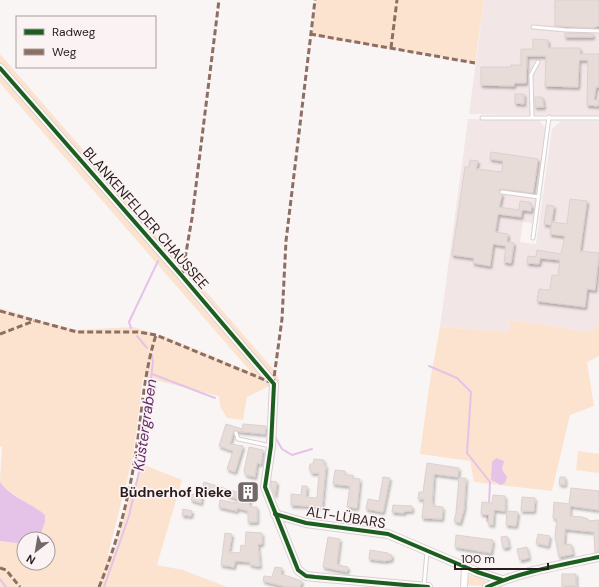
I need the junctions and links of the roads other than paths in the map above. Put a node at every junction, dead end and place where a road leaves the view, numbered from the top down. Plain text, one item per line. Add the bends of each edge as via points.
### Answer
1 (533, 27) dead end
2 (599, 31) edge
3 (538, 62) dead end
4 (0, 68) edge
5 (532, 117) junction
6 (549, 117) junction
7 (482, 118) dead end
8 (599, 118) edge
9 (502, 192) dead end
10 (539, 197) junction
11 (533, 238) dead end
12 (236, 433) dead end
13 (271, 446) junction
14 (275, 514) junction
15 (427, 550) junction
16 (599, 557) edge
17 (465, 568) junction
18 (502, 580) junction
19 (424, 586) edge
20 (428, 587) edge
21 (464, 587) edge
22 (487, 587) edge

1 - 2 lane
3 - 5 lane via 531,75
4 - 13 street, BLANKENFELDER CHAUSSEE via 274,384
5 - 6 lane
5 - 7 lane
6 - 8 lane
6 - 10 lane
9 - 10 lane
10 - 11 lane
12 - 13 lane via 238,439
13 - 14 street via 265,487
14 - 15 street, ALT-LÜBARS via 306,523 388,534
14 - 19 street via 298,570 306,576
15 - 17 street, ALT-LÜBARS
15 - 19 lane
16 - 18 street
17 - 18 street, ALT-LÜBARS
17 - 21 street
18 - 22 street
19 - 20 street

